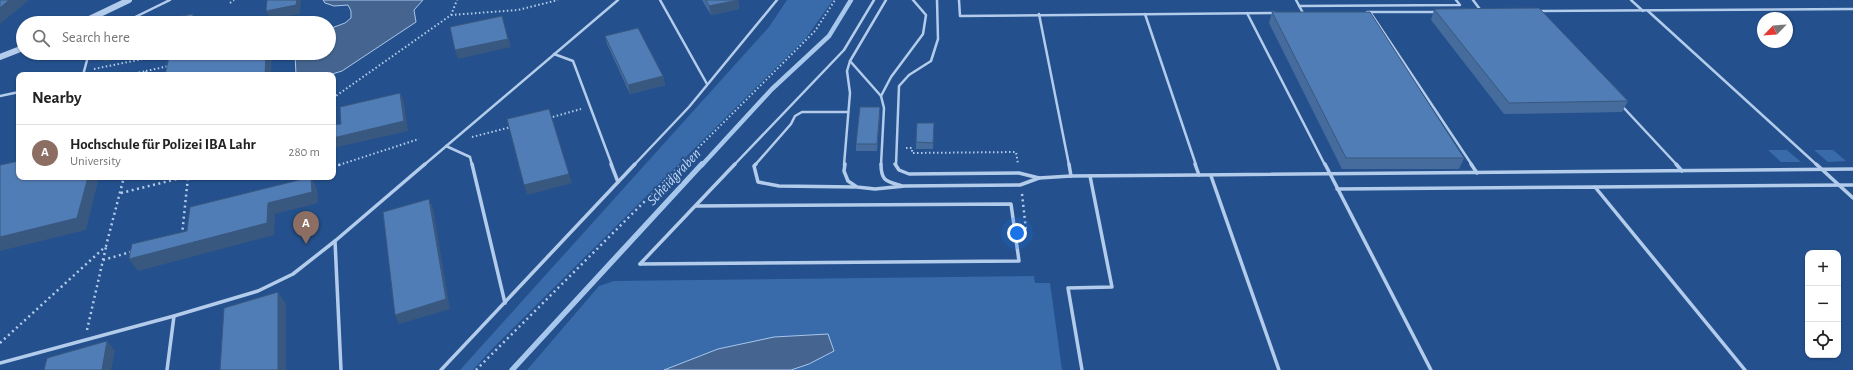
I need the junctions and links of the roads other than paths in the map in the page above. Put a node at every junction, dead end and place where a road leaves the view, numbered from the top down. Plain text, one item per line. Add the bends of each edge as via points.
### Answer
1 (130, 0) edge
2 (170, 0) edge
3 (618, 0) edge
4 (660, 0) edge
5 (777, 0) edge
6 (874, 0) edge
7 (886, 0) edge
8 (913, 0) edge
9 (938, 0) edge
10 (959, 0) edge
11 (1296, 0) edge
12 (1456, 0) edge
13 (1473, 0) edge
14 (1631, 0) edge
15 (1299, 6) junction
16 (1853, 9) edge
17 (1648, 10) junction
18 (1643, 11) junction
19 (1364, 12) edge
20 (1370, 12) junction
21 (1442, 12) edge
22 (1474, 12) edge
23 (1482, 12) junction
24 (1490, 12) edge
25 (1247, 13) junction
26 (1281, 13) edge
27 (1296, 13) edge
28 (1303, 13) junction
29 (1310, 13) edge
30 (1039, 14) junction
31 (1146, 14) junction
32 (96, 16) edge
33 (137, 16) edge
34 (1541, 17) edge
35 (16, 50) edge
36 (554, 54) junction
37 (0, 56) edge
38 (87, 60) edge
39 (850, 61) junction
40 (84, 72) edge
41 (708, 84) junction
42 (16, 93) edge
43 (0, 96) edge
44 (881, 96) junction
45 (1619, 102) edge
46 (848, 112) junction
47 (446, 146) junction
48 (1821, 169) junction
49 (1853, 169) edge
50 (1682, 171) junction
51 (1477, 173) junction
52 (1330, 174) junction
53 (1199, 175) junction
54 (1071, 176) junction
55 (1090, 176) junction
56 (1210, 176) junction
57 (1039, 178) junction
58 (618, 182) junction
59 (1839, 185) junction
60 (1853, 185) edge
61 (905, 186) junction
62 (857, 187) junction
63 (1595, 187) junction
64 (1338, 189) junction
65 (1853, 198) edge
66 (696, 206) junction
67 (335, 241) junction
68 (505, 303) junction
69 (174, 316) junction
70 (0, 363) edge
71 (167, 370) edge
72 (341, 370) edge
73 (441, 370) edge
74 (1082, 370) edge
75 (1279, 370) edge
76 (1431, 370) edge
77 (1745, 370) edge

1 - 32 street
2 - 33 lane
3 - 36 lane
4 - 41 lane
5 - 41 lane
6 - 66 lane via 844,50
7 - 39 lane
8 - 44 lane via 926,15 924,34 891,77
9 - 57 lane via 938,39 931,61 909,75 899,86 895,164 899,170 909,174 1019,173
10 - 30 lane via 960,16
11 - 15 lane
12 - 15 lane via 1460,5
13 - 23 lane
14 - 18 lane
15 - 28 lane
16 - 17 lane
17 - 18 lane
17 - 48 lane
18 - 34 lane via 1536,11
19 - 20 lane
20 - 21 lane
20 - 51 lane
22 - 23 lane
23 - 24 lane
25 - 26 lane
25 - 31 lane
25 - 52 lane
27 - 28 lane
28 - 29 lane
30 - 31 lane
30 - 54 lane
31 - 53 lane
35 - 37 street
36 - 47 lane
36 - 58 lane via 573,61
38 - 40 lane
39 - 44 lane
39 - 46 lane via 846,71 850,93
41 - 58 lane
42 - 43 lane
44 - 61 lane via 884,108 881,174 886,181
45 - 50 lane
46 - 62 lane via 844,171 848,181
46 - 62 lane via 802,112 795,116 754,166 758,182 779,186
47 - 67 lane
47 - 68 lane via 470,157
48 - 49 lane
48 - 50 lane
48 - 59 lane
50 - 51 lane
51 - 52 lane
52 - 56 lane
52 - 64 lane
53 - 55 lane
53 - 56 lane
54 - 55 lane
54 - 57 lane
55 - 74 lane via 1112,287 1068,288
56 - 75 lane
57 - 61 lane via 1020,185
58 - 68 lane
59 - 60 lane
59 - 63 lane
59 - 65 lane
61 - 62 lane via 875,189
63 - 64 lane
63 - 77 lane
64 - 76 lane
66 - 66 lane via 640,264 1019,261 1011,204
67 - 69 lane via 293,274 258,290
67 - 72 lane
68 - 73 lane
69 - 70 lane
69 - 71 lane

